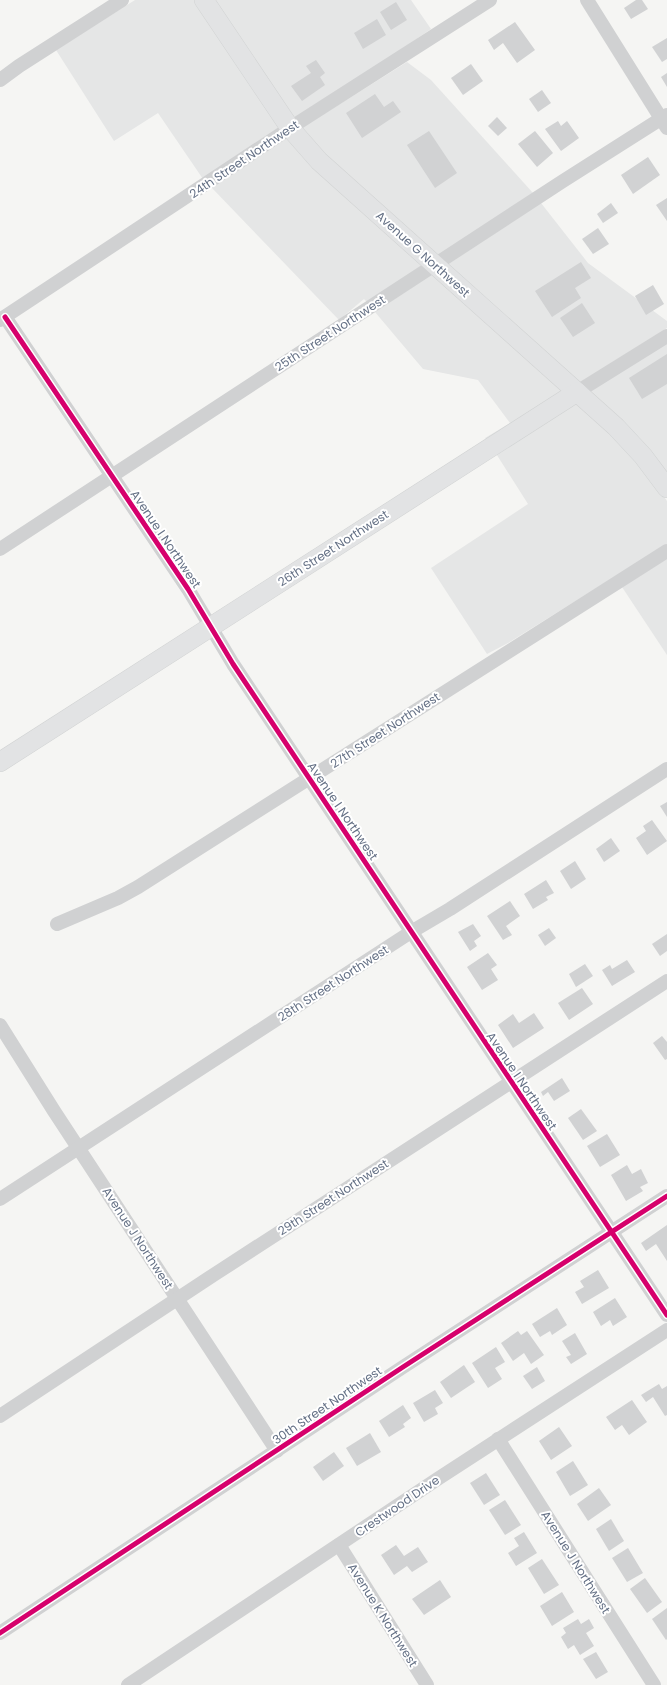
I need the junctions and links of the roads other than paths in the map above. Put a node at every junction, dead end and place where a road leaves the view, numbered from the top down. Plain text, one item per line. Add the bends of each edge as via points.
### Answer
1 (122, 0) edge
2 (204, 0) edge
3 (490, 0) edge
4 (587, 0) edge
5 (0, 80) edge
6 (665, 121) edge
7 (290, 128) junction
8 (436, 265) junction
9 (2, 318) edge
10 (667, 336) edge
11 (577, 392) junction
12 (112, 476) junction
13 (667, 488) edge
14 (0, 549) edge
15 (667, 551) edge
16 (211, 626) junction
17 (0, 762) edge
18 (667, 769) edge
19 (310, 779) junction
20 (57, 924) dead end
21 (412, 932) junction
22 (667, 981) edge
23 (0, 1025) edge
24 (511, 1081) junction
25 (79, 1147) junction
26 (667, 1196) edge
27 (0, 1198) edge
28 (611, 1233) junction
29 (178, 1299) junction
30 (667, 1315) edge
31 (667, 1330) edge
32 (0, 1416) edge
33 (498, 1439) junction
34 (278, 1451) junction
35 (339, 1546) junction
36 (0, 1633) edge
37 (128, 1685) edge
38 (427, 1685) edge
39 (654, 1685) edge

1 - 5 street
2 - 7 street, Avenue G Northwest
3 - 7 street, 24th Street Northwest
4 - 6 street
6 - 8 street, 25th Street Northwest via 563,181
7 - 8 street, Avenue G Northwest via 319,161
7 - 9 street, 24th Street Northwest
8 - 11 street, Avenue G Northwest
8 - 12 street, 25th Street Northwest
9 - 12 street, Avenue I Northwest
10 - 11 street, 26th Street Northwest
11 - 13 street, Avenue G Northwest via 630,441
11 - 16 street, 26th Street Northwest
12 - 14 street, 25th Street Northwest
12 - 16 street, Avenue I Northwest
15 - 19 street, 27th Street Northwest
16 - 17 street, 26th Street Northwest
16 - 19 street, Avenue I Northwest via 233,664
18 - 21 street, 28th Street Northwest
19 - 20 street, 27th Street Northwest via 138,887
19 - 21 street, Avenue I Northwest
21 - 24 street, Avenue I Northwest
21 - 25 street, 28th Street Northwest
22 - 24 street, 29th Street Northwest
23 - 25 street, Avenue J Northwest
24 - 28 street, Avenue I Northwest
24 - 29 street, 29th Street Northwest
25 - 27 street, 28th Street Northwest
25 - 29 street, Avenue J Northwest
26 - 28 street, 30th Street Northwest
28 - 30 street, Avenue I Northwest
28 - 34 street, 30th Street Northwest
29 - 32 street, 29th Street Northwest
29 - 34 street, Avenue J Northwest
31 - 33 street, Crestwood Drive
33 - 35 street, Crestwood Drive
33 - 39 street, Avenue J Northwest
34 - 36 street, 30th Street Northwest
35 - 37 street, Crestwood Drive
35 - 38 street, Avenue K Northwest

